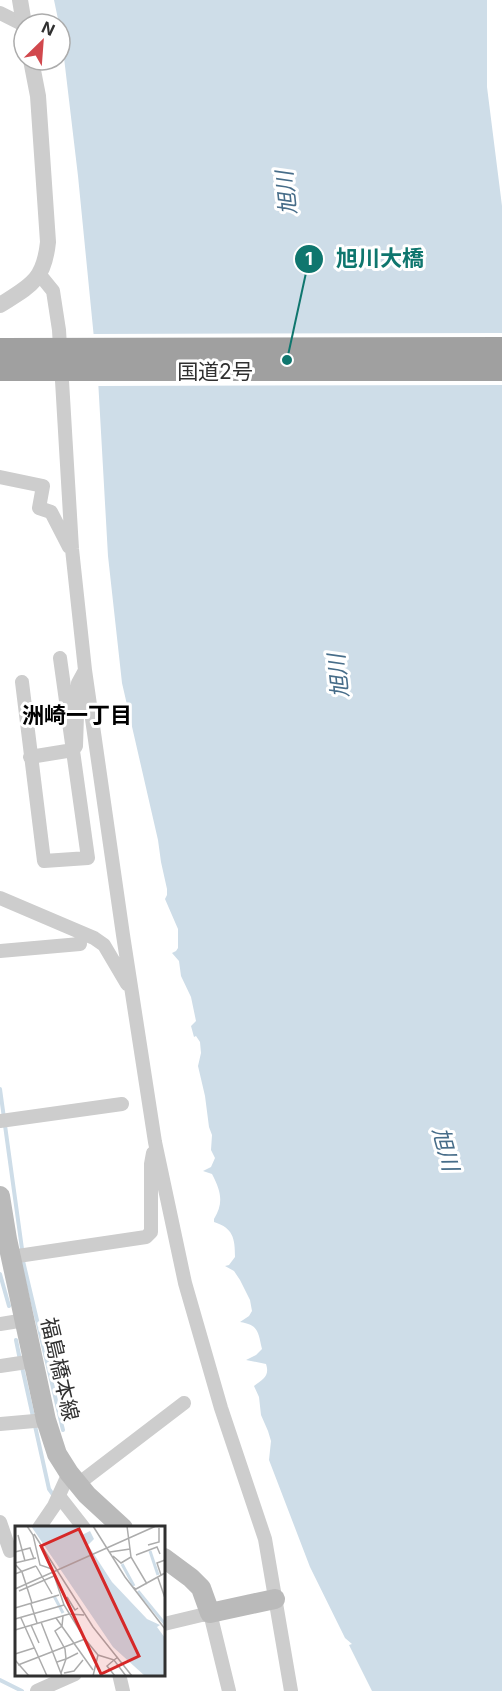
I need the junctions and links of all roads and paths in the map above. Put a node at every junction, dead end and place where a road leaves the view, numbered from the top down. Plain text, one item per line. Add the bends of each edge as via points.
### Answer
1 (33, 72) edge
2 (40, 274) junction
3 (0, 305) edge
4 (502, 348) edge
5 (0, 349) edge
6 (0, 370) edge
7 (502, 370) edge
8 (0, 477) edge
9 (72, 549) junction
10 (60, 658) dead end
11 (85, 670) junction
12 (22, 682) dead end
13 (73, 750) junction
14 (30, 757) junction
15 (0, 898) edge
16 (80, 944) dead end
17 (0, 951) edge
18 (133, 994) junction
19 (122, 1104) dead end
20 (2, 1121) edge
21 (155, 1143) junction
22 (0, 1196) edge
23 (6, 1245) edge
24 (24, 1320) junction
25 (0, 1324) edge
26 (25, 1362) junction
27 (0, 1366) edge
28 (184, 1403) dead end
29 (38, 1421) junction
30 (0, 1424) edge
31 (74, 1478) junction
32 (57, 1499) junction
33 (0, 1522) edge
34 (40, 1526) edge
35 (83, 1526) edge
36 (122, 1526) edge
37 (9, 1552) edge
38 (165, 1559) edge
39 (275, 1599) junction
40 (210, 1613) junction
41 (165, 1624) edge
42 (71, 1676) edge
43 (119, 1676) edge
44 (37, 1691) edge
45 (123, 1691) edge
46 (229, 1691) edge
47 (291, 1691) edge

1 - 2 street via 48,242
2 - 3 street
2 - 9 street via 53,291 59,330
4 - 5 highway, 国道2号
6 - 7 highway, 国道2号
8 - 9 street via 43,486 39,508 51,512
9 - 11 street
10 - 13 street
11 - 13 street via 78,683
11 - 18 street
12 - 14 street
13 - 14 street
13 - 14 street via 88,858 44,861
15 - 18 street via 104,945
16 - 17 street
18 - 21 street
19 - 20 street
21 - 23 street via 151,1164 151,1232 146,1237
21 - 39 street via 185,1283 265,1539
22 - 23 main road, 福島橋本線
23 - 24 main road, 福島橋本線
24 - 25 street
24 - 26 main road, 福島橋本線
26 - 27 street
26 - 29 main road, 福島橋本線
28 - 31 street
29 - 30 street
29 - 31 main road, 福島橋本線
31 - 32 street
31 - 36 main road, 福島橋本線
32 - 34 street
32 - 35 street
33 - 37 street
38 - 40 main road via 201,1588
39 - 40 main road
39 - 47 street
40 - 41 street
40 - 46 street
42 - 44 street
43 - 45 street

